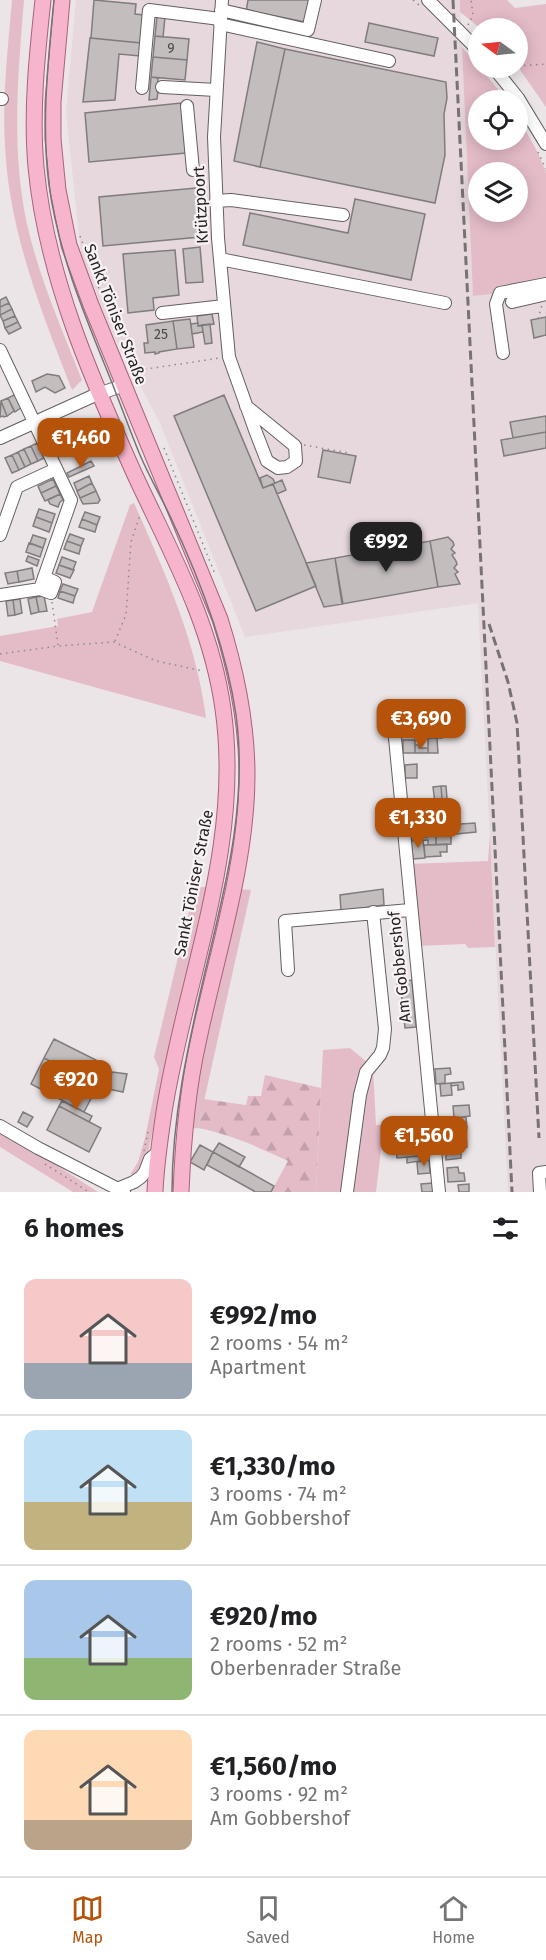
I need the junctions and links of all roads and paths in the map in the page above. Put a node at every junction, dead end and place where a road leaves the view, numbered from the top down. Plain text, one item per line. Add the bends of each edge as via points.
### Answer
1 (43, 0) edge
2 (62, 0) edge
3 (239, 0) edge
4 (315, 0) edge
5 (428, 0) edge
6 (471, 0) edge
7 (221, 13) edge
8 (236, 13) junction
9 (464, 35) junction
10 (468, 39) edge
11 (388, 61) dead end
12 (546, 64) edge
13 (528, 65) edge
14 (502, 78) edge
15 (162, 87) dead end
16 (142, 88) dead end
17 (216, 90) junction
18 (187, 106) dead end
19 (546, 144) edge
20 (193, 170) dead end
21 (216, 201) junction
22 (343, 214) dead end
23 (79, 231) dead end
24 (220, 259) junction
25 (546, 284) edge
26 (546, 294) edge
27 (512, 302) dead end
28 (445, 303) dead end
29 (224, 306) junction
30 (105, 307) dead end
31 (162, 313) dead end
32 (0, 350) edge
33 (503, 353) dead end
34 (229, 357) junction
35 (122, 378) junction
36 (100, 394) junction
37 (246, 406) junction
38 (36, 423) junction
39 (0, 438) edge
40 (162, 445) dead end
41 (295, 446) junction
42 (349, 455) dead end
43 (56, 469) junction
44 (148, 504) junction
45 (0, 535) edge
46 (217, 579) dead end
47 (45, 586) junction
48 (0, 595) edge
49 (114, 642) junction
50 (58, 646) junction
51 (0, 654) edge
52 (216, 671) junction
53 (395, 738) dead end
54 (410, 910) junction
55 (373, 912) junction
56 (288, 970) dead end
57 (0, 1125) edge
58 (148, 1132) dead end
59 (151, 1153) junction
60 (546, 1172) edge
61 (116, 1191) edge
62 (155, 1192) edge
63 (181, 1192) edge
64 (347, 1192) edge
65 (439, 1192) edge
66 (540, 1192) edge

1 - 36 main road, Sankt Töniser Straße via 34,98 39,192 62,292
2 - 35 main road, Sankt Töniser Straße via 53,102 58,190 76,268
3 - 8 street
4 - 8 street via 308,30
5 - 9 street
6 - 9 path via 472,15
7 - 8 street
7 - 11 street
7 - 16 street via 149,10
7 - 17 street, Krützpoort
9 - 10 street
12 - 13 path
14 - 19 street
15 - 17 street
17 - 21 street, Krützpoort
18 - 20 street
21 - 22 street
21 - 24 street, Krützpoort
23 - 30 path
24 - 28 street
24 - 29 street, Krützpoort
25 - 33 street via 500,293 496,304
26 - 27 street
29 - 31 street
29 - 34 street, Krützpoort
32 - 38 street
34 - 35 path
34 - 37 street, Krützpoort
35 - 36 street
35 - 63 main road, Sankt Töniser Straße via 220,619 237,678 246,750 244,829 189,1087
36 - 38 street
36 - 44 main road, Sankt Töniser Straße
37 - 41 street
37 - 41 street, Krützpoort via 267,461 278,468 287,467 296,461
38 - 39 street
38 - 43 street
40 - 46 path
41 - 42 path via 309,445
43 - 45 street via 17,488
43 - 47 street via 71,500
44 - 49 path via 134,532 126,615
44 - 52 main road, Sankt Töniser Straße via 188,587
47 - 48 street
47 - 50 path
49 - 50 path
49 - 52 path via 156,661
50 - 51 path
52 - 59 main road, Sankt Töniser Straße via 226,736 225,819 216,878
53 - 54 street, Am Gobbershof
54 - 55 street
54 - 65 street, Am Gobbershof
55 - 56 street via 285,921
55 - 64 street via 385,1029 383,1048 366,1072 360,1095
57 - 61 street
58 - 59 path
59 - 61 street via 141,1177
59 - 62 main road, Sankt Töniser Straße
60 - 66 street via 539,1173

